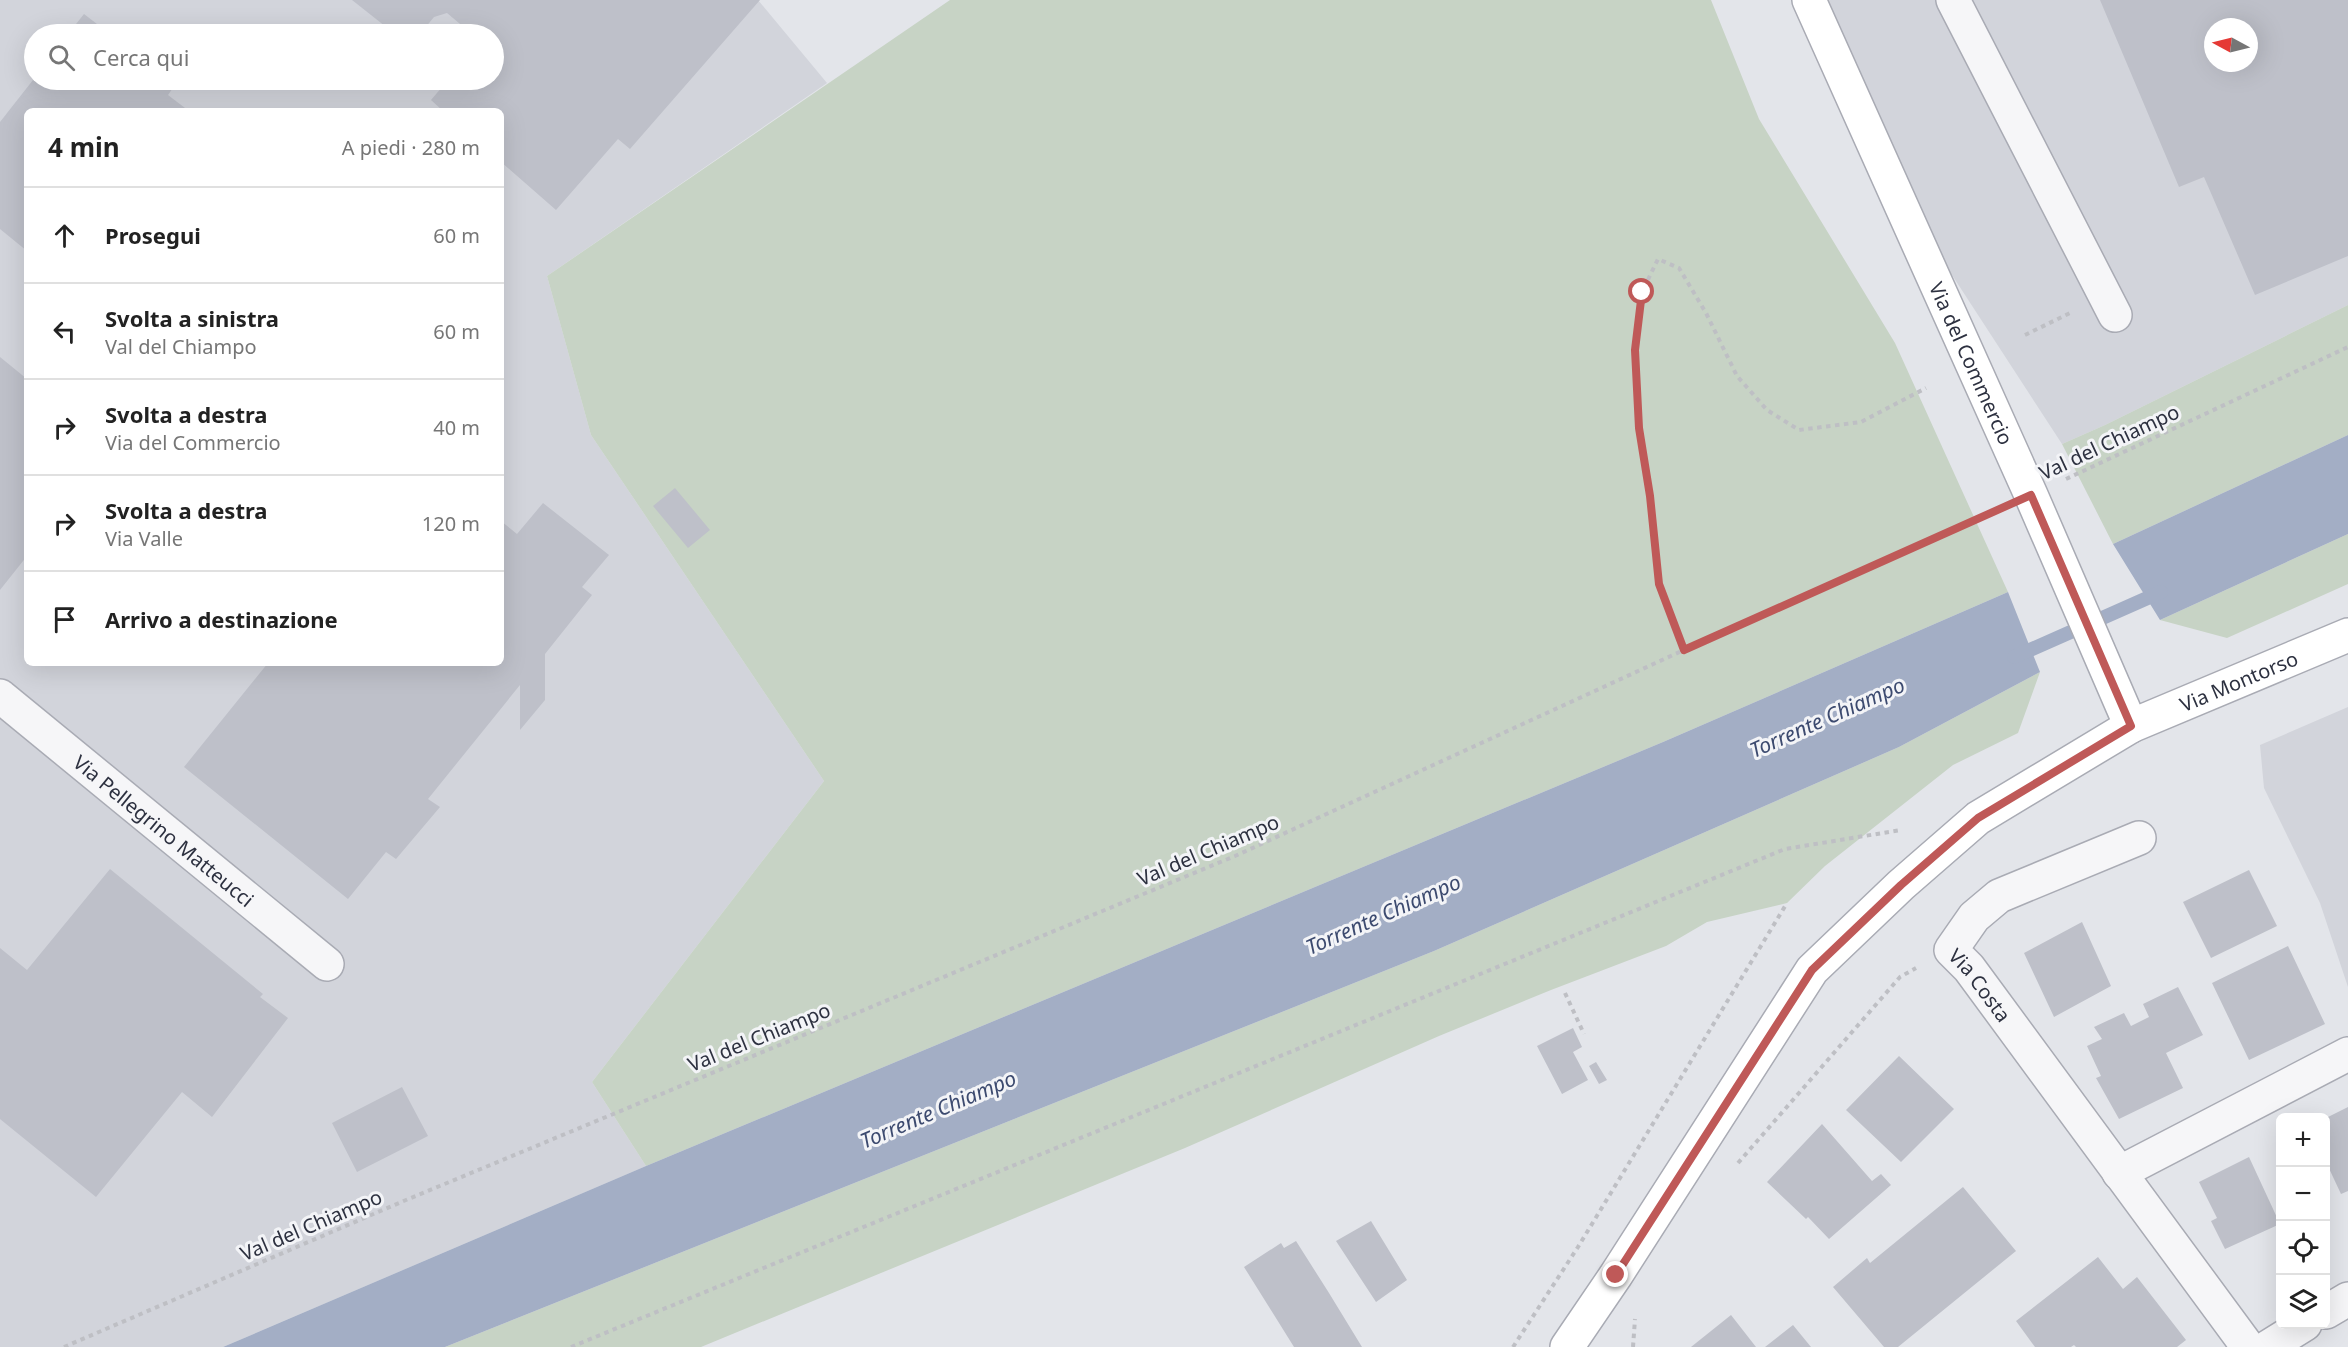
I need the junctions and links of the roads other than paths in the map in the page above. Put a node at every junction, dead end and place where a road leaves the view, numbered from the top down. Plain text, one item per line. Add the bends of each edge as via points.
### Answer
1 (1809, 0) edge
2 (1953, 0) edge
3 (2110, 305) road end
4 (2348, 635) edge
5 (0, 696) edge
6 (2131, 726) junction
7 (2139, 838) dead end
8 (327, 964) dead end
9 (2348, 1054) edge
10 (2119, 1173) junction
11 (2348, 1299) edge
12 (2330, 1309) edge
13 (2297, 1329) edge
14 (1567, 1347) edge
15 (2248, 1347) edge
16 (2268, 1347) edge

1 - 6 main road, Via del Commercio
2 - 3 street
4 - 6 main road, Via Montorso
5 - 8 street, Via Pellegrino Matteucci
6 - 14 main road, Via Montorso via 1978,818 1812,970
7 - 10 street, Via Costa via 1999,896 1974,916 1951,950 1969,968
9 - 10 street
10 - 15 street, Via Costa
11 - 12 street
13 - 16 street

